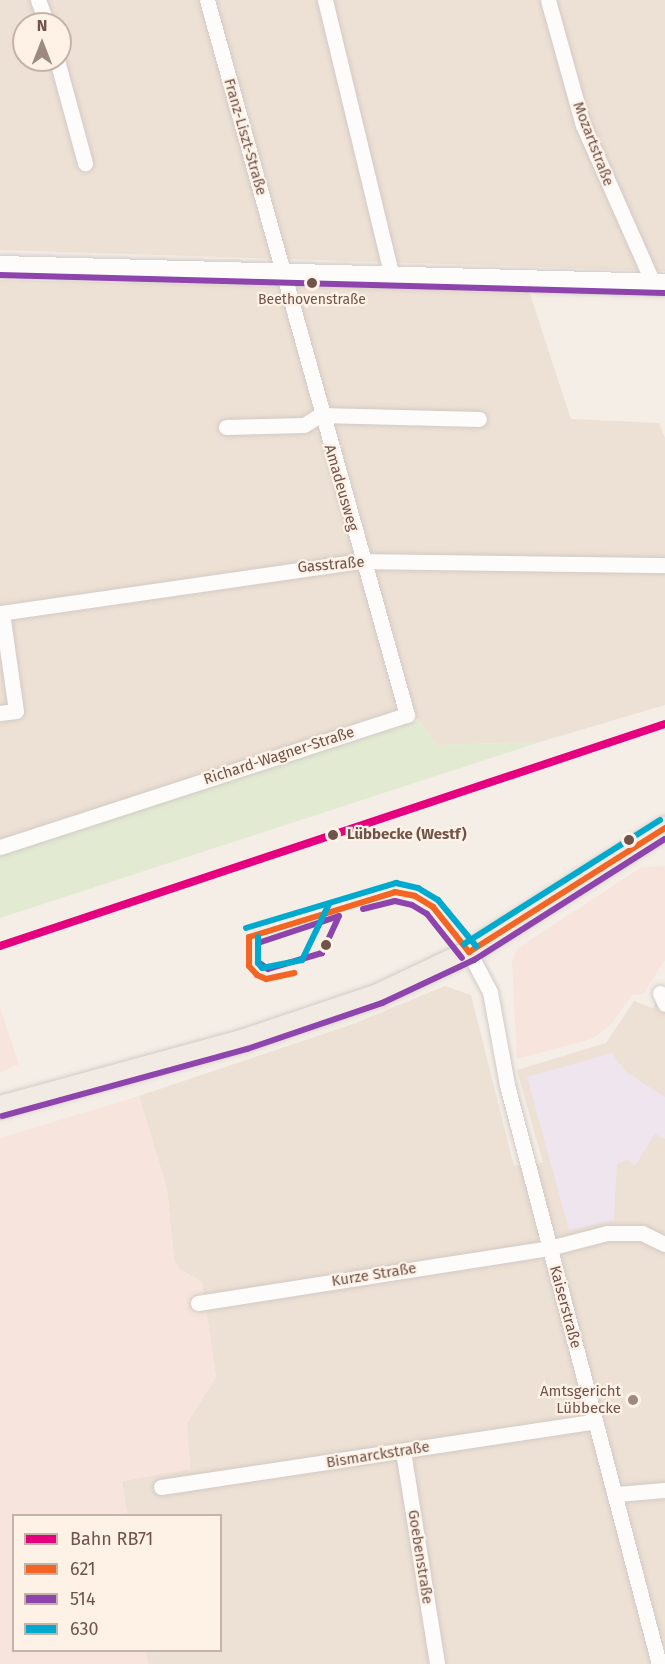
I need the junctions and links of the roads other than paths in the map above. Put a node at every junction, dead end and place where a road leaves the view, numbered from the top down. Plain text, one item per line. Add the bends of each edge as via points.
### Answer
1 (207, 0) edge
2 (325, 0) edge
3 (548, 0) edge
4 (60, 72) edge
5 (85, 163) dead end
6 (0, 266) edge
7 (283, 273) junction
8 (392, 276) junction
9 (659, 284) edge
10 (320, 415) junction
11 (479, 419) dead end
12 (226, 427) dead end
13 (363, 561) junction
14 (665, 565) edge
15 (1, 613) edge
16 (0, 713) edge
17 (665, 828) edge
18 (0, 847) edge
19 (469, 952) junction
20 (0, 1107) edge
21 (665, 1244) edge
22 (549, 1248) junction
23 (198, 1303) dead end
24 (595, 1422) junction
25 (403, 1451) junction
26 (161, 1487) dead end
27 (665, 1490) edge
28 (617, 1494) junction
29 (437, 1664) edge
30 (659, 1664) edge

1 - 7 street, Franz-Liszt-Straße
2 - 8 street
3 - 9 street, Mozartstraße via 583,125
4 - 5 street
6 - 7 street
7 - 8 street
7 - 10 street, Amadeusweg
8 - 9 street
10 - 11 street
10 - 12 street via 304,425
10 - 13 street, Amadeusweg
13 - 14 street, Gasstraße
13 - 15 street, Gasstraße
13 - 18 street, Richard-Wagner-Straße via 407,715
15 - 16 street via 16,711
17 - 19 main road
19 - 20 main road via 312,1019
19 - 22 street, Kaiserstraße via 490,992 507,1084
21 - 22 street, Kurze Straße via 642,1233 607,1233
22 - 23 street, Kurze Straße
22 - 24 street, Kaiserstraße
24 - 25 street, Bismarckstraße
24 - 28 street, Kaiserstraße
25 - 26 street, Bismarckstraße
25 - 29 street, Goebenstraße
27 - 28 street
28 - 30 street, Kaiserstraße

